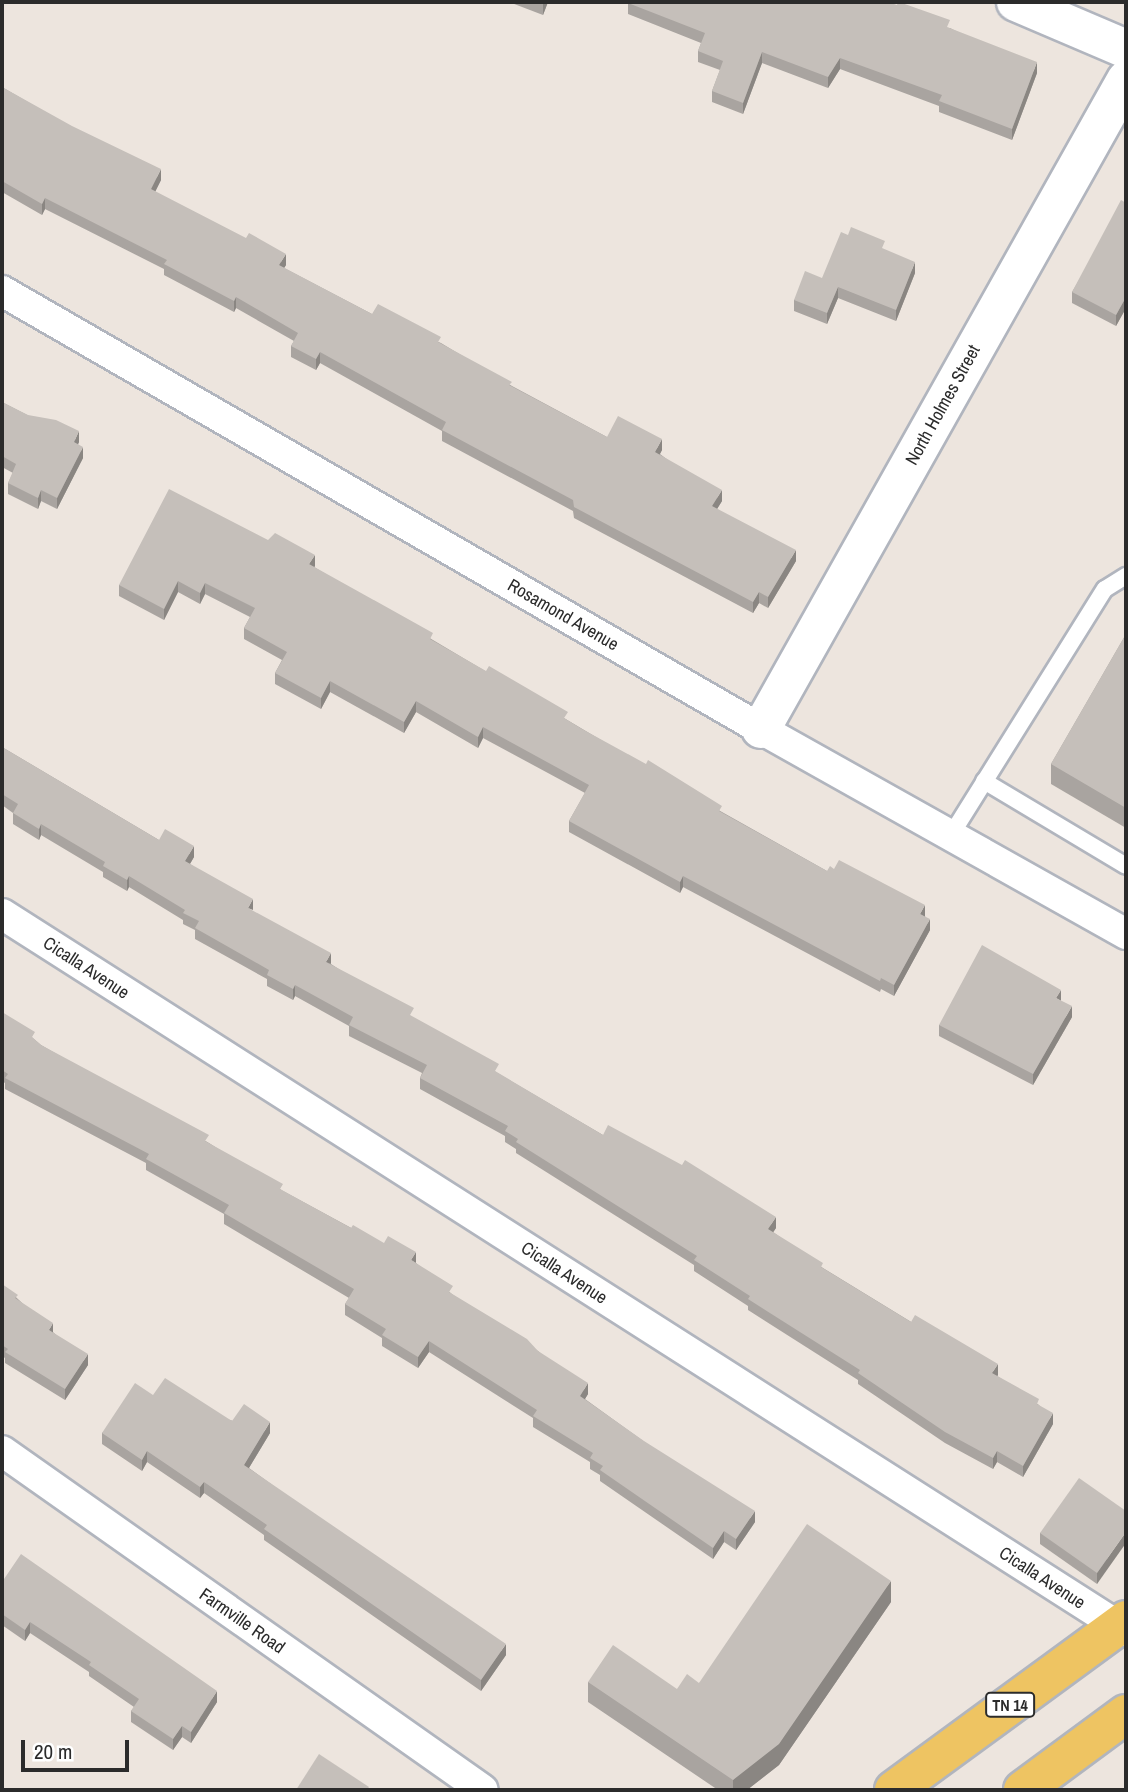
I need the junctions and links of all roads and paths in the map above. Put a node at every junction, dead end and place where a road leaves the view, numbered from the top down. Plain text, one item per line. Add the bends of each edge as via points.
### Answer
1 (1016, 2) edge
2 (1126, 49) edge
3 (1126, 80) edge
4 (2, 291) edge
5 (1126, 576) edge
6 (761, 729) junction
7 (984, 781) junction
8 (951, 835) junction
9 (1126, 866) edge
10 (2, 914) edge
11 (1126, 934) edge
12 (2, 1451) edge
13 (1123, 1626) edge
14 (1126, 1714) edge
15 (482, 1790) edge
16 (894, 1790) edge
17 (1023, 1790) edge

1 - 2 street
3 - 6 street, North Holmes Street
4 - 6 street, Rosamond Avenue
5 - 7 lane via 1105,589
6 - 8 street, Rosamond Avenue
7 - 8 lane
7 - 9 lane
8 - 11 street, Rosamond Avenue
10 - 13 street, Cicalla Avenue
12 - 15 street, Farmville Road
13 - 16 main road, TN 14
14 - 17 main road

